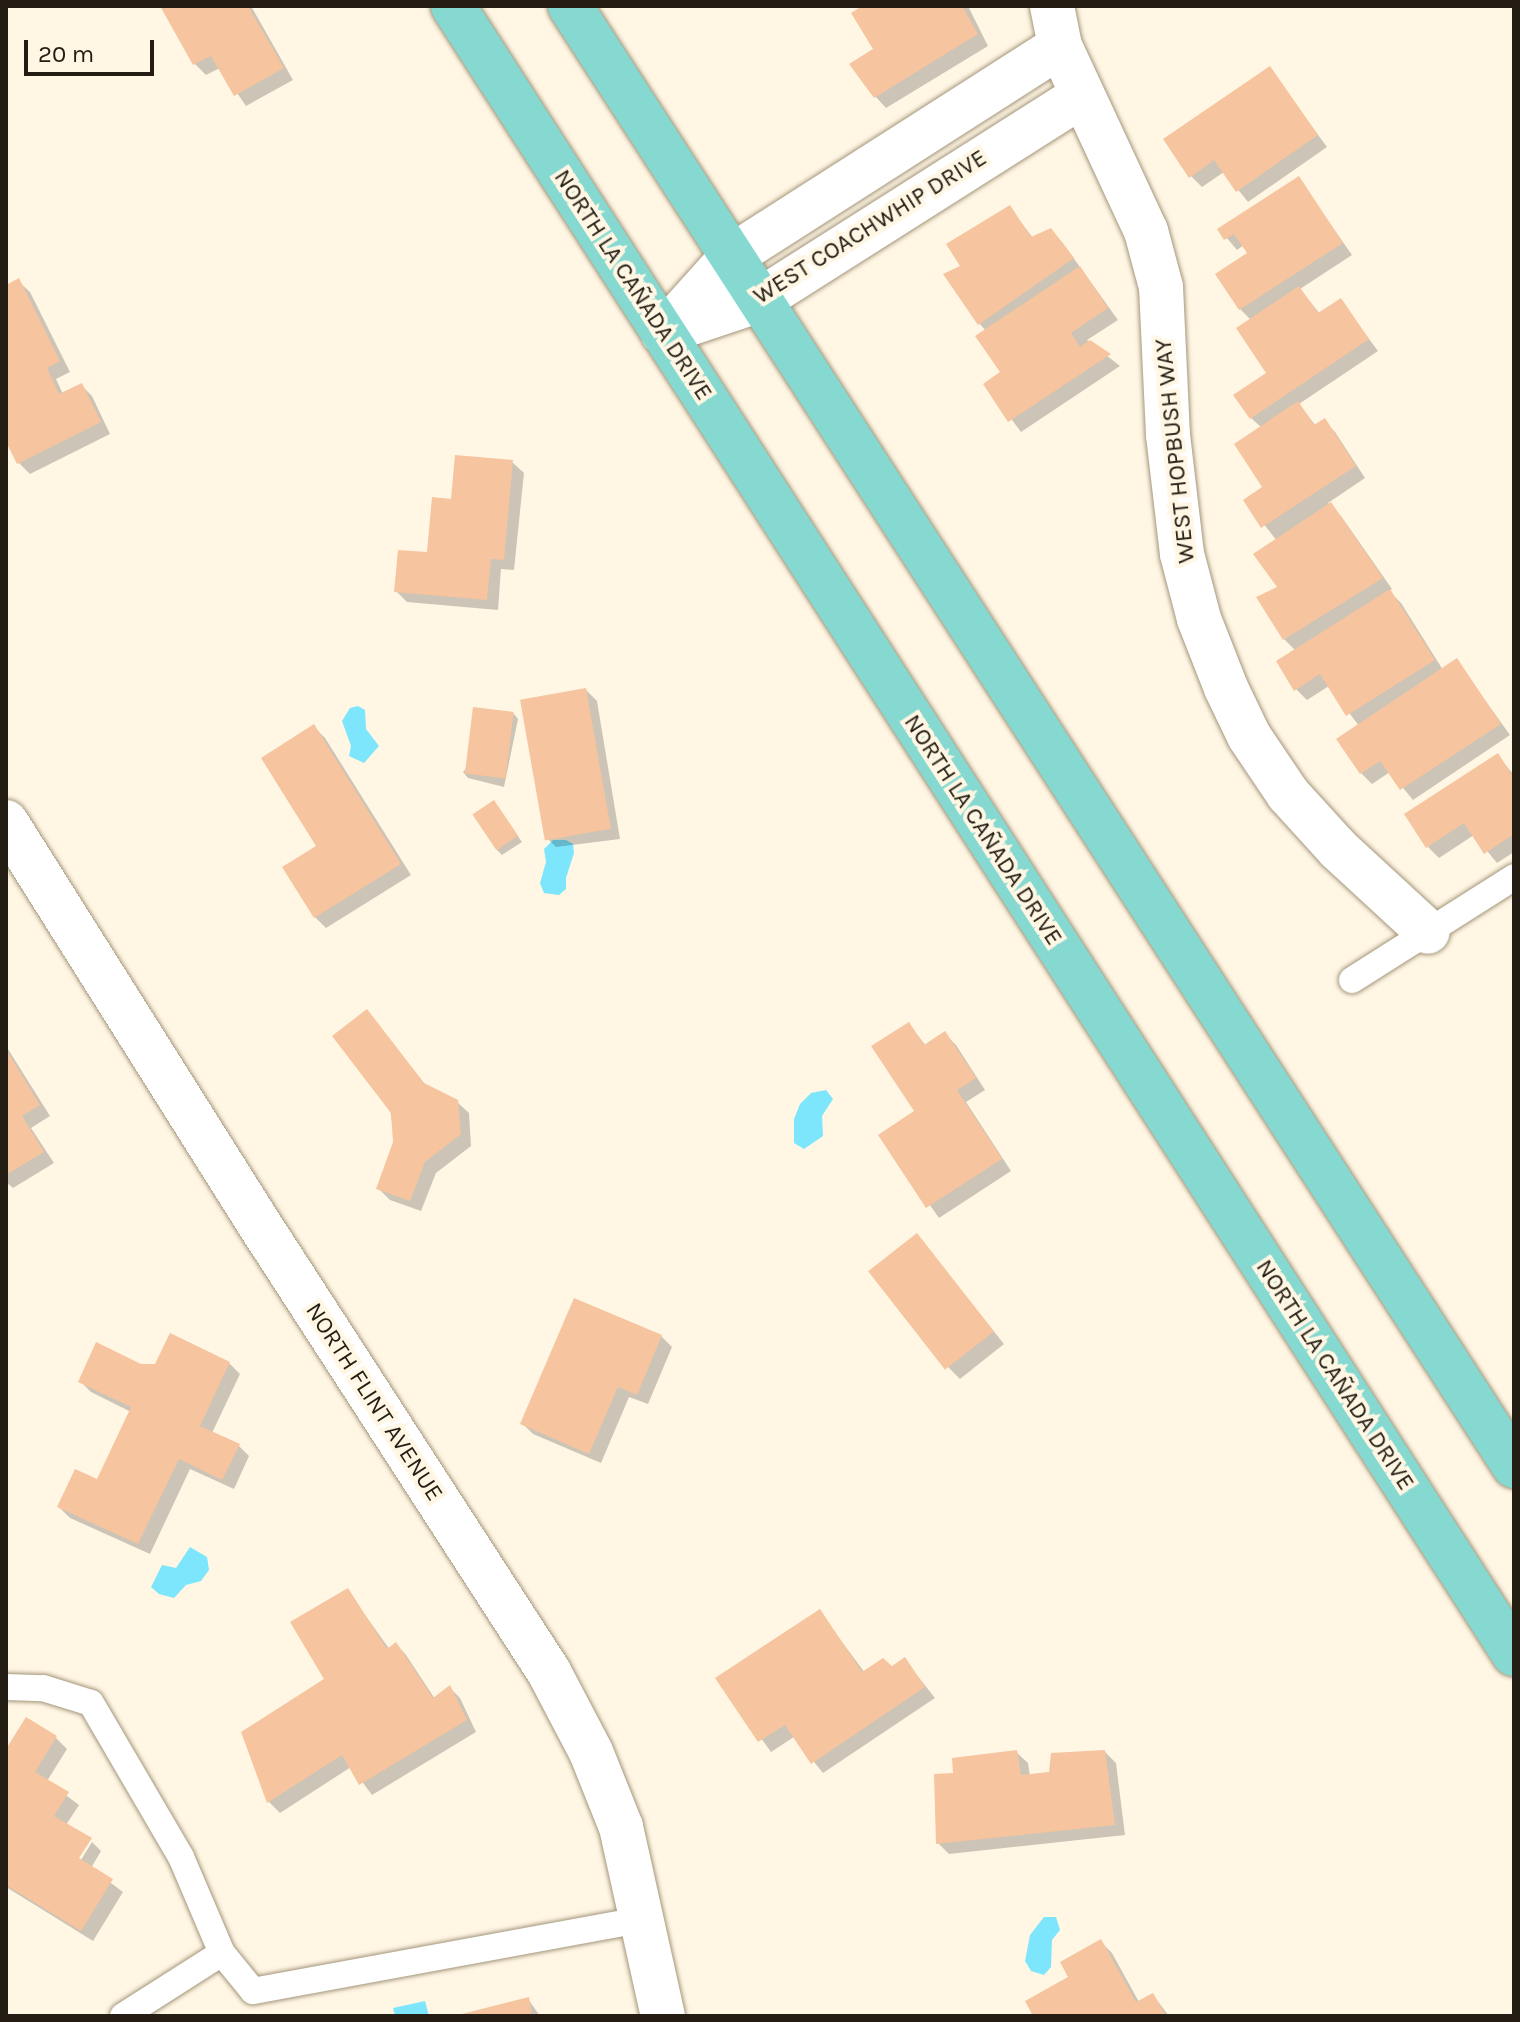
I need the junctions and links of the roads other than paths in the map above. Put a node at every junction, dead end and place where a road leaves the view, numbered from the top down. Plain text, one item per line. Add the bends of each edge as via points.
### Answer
1 (453, 6) edge
2 (570, 6) edge
3 (1056, 26) edge
4 (1080, 97) junction
5 (732, 256) junction
6 (760, 300) junction
7 (663, 333) junction
8 (6, 822) edge
9 (1514, 877) edge
10 (1428, 932) junction
11 (1352, 980) dead end
12 (1514, 1466) edge
13 (1514, 1654) edge
14 (6, 1687) edge
15 (641, 1920) junction
16 (222, 1953) junction
17 (123, 2016) edge
18 (663, 2016) edge

1 - 7 main road, NORTH LA CAÑADA DRIVE
2 - 5 main road
3 - 4 street, WEST HOPBUSH WAY
3 - 5 street, WEST COACHWHIP DRIVE
4 - 6 street, WEST COACHWHIP DRIVE
4 - 10 street, WEST HOPBUSH WAY via 1146,231 1161,287 1168,435 1182,554 1199,619 1226,688 1249,736 1288,794 1338,849
5 - 6 main road
5 - 7 street, WEST COACHWHIP DRIVE
6 - 7 street, WEST COACHWHIP DRIVE
6 - 12 main road
7 - 13 main road, NORTH LA CAÑADA DRIVE
8 - 15 street, NORTH FLINT AVENUE via 549,1672 591,1752 621,1827
9 - 10 lane
10 - 11 lane
14 - 16 lane via 43,1688 91,1703 181,1857
15 - 16 lane via 253,1991
15 - 18 street, NORTH FLINT AVENUE
16 - 17 lane

